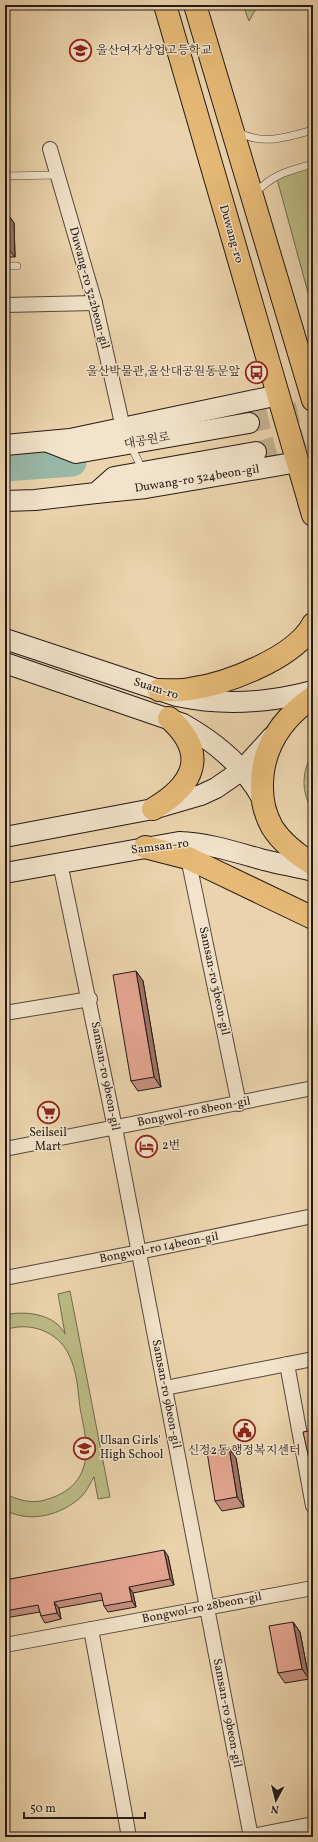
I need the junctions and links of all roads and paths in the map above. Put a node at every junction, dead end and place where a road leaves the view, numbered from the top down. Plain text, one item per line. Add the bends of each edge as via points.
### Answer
1 (165, 5) edge
2 (195, 5) edge
3 (232, 129) junction
4 (313, 130) edge
5 (50, 149) dead end
6 (313, 164) edge
7 (57, 175) junction
8 (5, 176) edge
9 (251, 197) junction
10 (5, 266) edge
11 (17, 266) dead end
12 (95, 303) junction
13 (5, 305) edge
14 (311, 390) edge
15 (279, 395) junction
16 (249, 423) tunnel mouth
17 (127, 436) junction
18 (5, 445) edge
19 (256, 452) tunnel mouth
20 (298, 462) junction
21 (144, 472) junction
22 (96, 492) junction
23 (5, 502) edge
24 (313, 514) edge
25 (313, 624) edge
26 (5, 639) edge
27 (5, 663) edge
28 (159, 690) junction
29 (311, 691) edge
30 (170, 718) junction
31 (280, 727) junction
32 (242, 770) junction
33 (262, 798) junction
34 (153, 809) junction
35 (5, 837) edge
36 (286, 844) junction
37 (145, 847) junction
38 (188, 858) junction
39 (60, 863) junction
40 (313, 864) edge
41 (313, 870) edge
42 (5, 873) edge
43 (313, 918) edge
44 (90, 999) junction
45 (5, 1014) edge
46 (313, 1088) edge
47 (239, 1104) junction
48 (115, 1128) junction
49 (5, 1149) edge
50 (313, 1216) edge
51 (139, 1252) junction
52 (5, 1278) edge
53 (313, 1359) edge
54 (287, 1364) junction
55 (165, 1388) junction
56 (311, 1483) edge
57 (313, 1506) edge
58 (313, 1588) edge
59 (207, 1607) junction
60 (91, 1629) junction
61 (5, 1645) edge
62 (313, 1824) edge
63 (129, 1837) edge
64 (250, 1837) edge

1 - 15 main road, Duwang-ro
2 - 3 main road
3 - 4 lane via 254,140 284,138
3 - 9 main road
5 - 7 street, Duwang-ro 322beon-gil
6 - 9 lane via 276,175
7 - 8 lane
7 - 12 street, Duwang-ro 322beon-gil
9 - 14 main road
10 - 11 lane
12 - 13 street
12 - 17 street, Duwang-ro 322beon-gil
15 - 17 main road
15 - 20 main road, Duwang-ro
16 - 17 main road, 대공원로
17 - 18 main road
17 - 21 lane
19 - 21 main road
20 - 22 main road, Duwang-ro 324beon-gil via 146,488
20 - 24 main road, Duwang-ro
21 - 22 main road via 114,477
22 - 23 main road, Duwang-ro 324beon-gil
25 - 28 main road via 298,642 282,654 242,673 203,687
26 - 28 main road, Suam-ro
27 - 30 main road, Suam-ro
28 - 29 main road, Suam-ro via 195,700 232,703 270,700
29 - 31 main road
30 - 32 main road, Suam-ro via 200,733 219,747
30 - 34 main road via 189,742 191,769 180,789
31 - 32 main road
31 - 33 main road via 265,758
32 - 33 main road, Suam-ro
32 - 34 main road via 201,795
33 - 36 main road via 272,827
34 - 35 main road
36 - 40 main road
36 - 41 main road
37 - 38 main road
37 - 39 main road, Samsan-ro
37 - 41 main road, Samsan-ro via 178,842 196,843
38 - 43 main road
38 - 47 street, Samsan-ro 3beon-gil
39 - 42 main road, Samsan-ro
39 - 44 street, Samsan-ro 9beon-gil
44 - 45 street
44 - 48 street, Samsan-ro 9beon-gil
46 - 47 street, Bongwol-ro 8beon-gil
47 - 48 street, Bongwol-ro 8beon-gil
48 - 49 street, Bongwol-ro 8beon-gil
48 - 51 street, Samsan-ro 9beon-gil
50 - 51 street, Bongwol-ro 14beon-gil
51 - 52 street, Bongwol-ro 14beon-gil
51 - 55 street, Samsan-ro 9beon-gil
53 - 54 street
54 - 55 street
54 - 56 street
55 - 59 street, Samsan-ro 9beon-gil
56 - 57 street
58 - 59 street, Bongwol-ro 28beon-gil
59 - 60 street, Bongwol-ro 28beon-gil
59 - 64 street, Samsan-ro 9beon-gil
60 - 61 street, Bongwol-ro 28beon-gil
60 - 63 street
62 - 64 street

